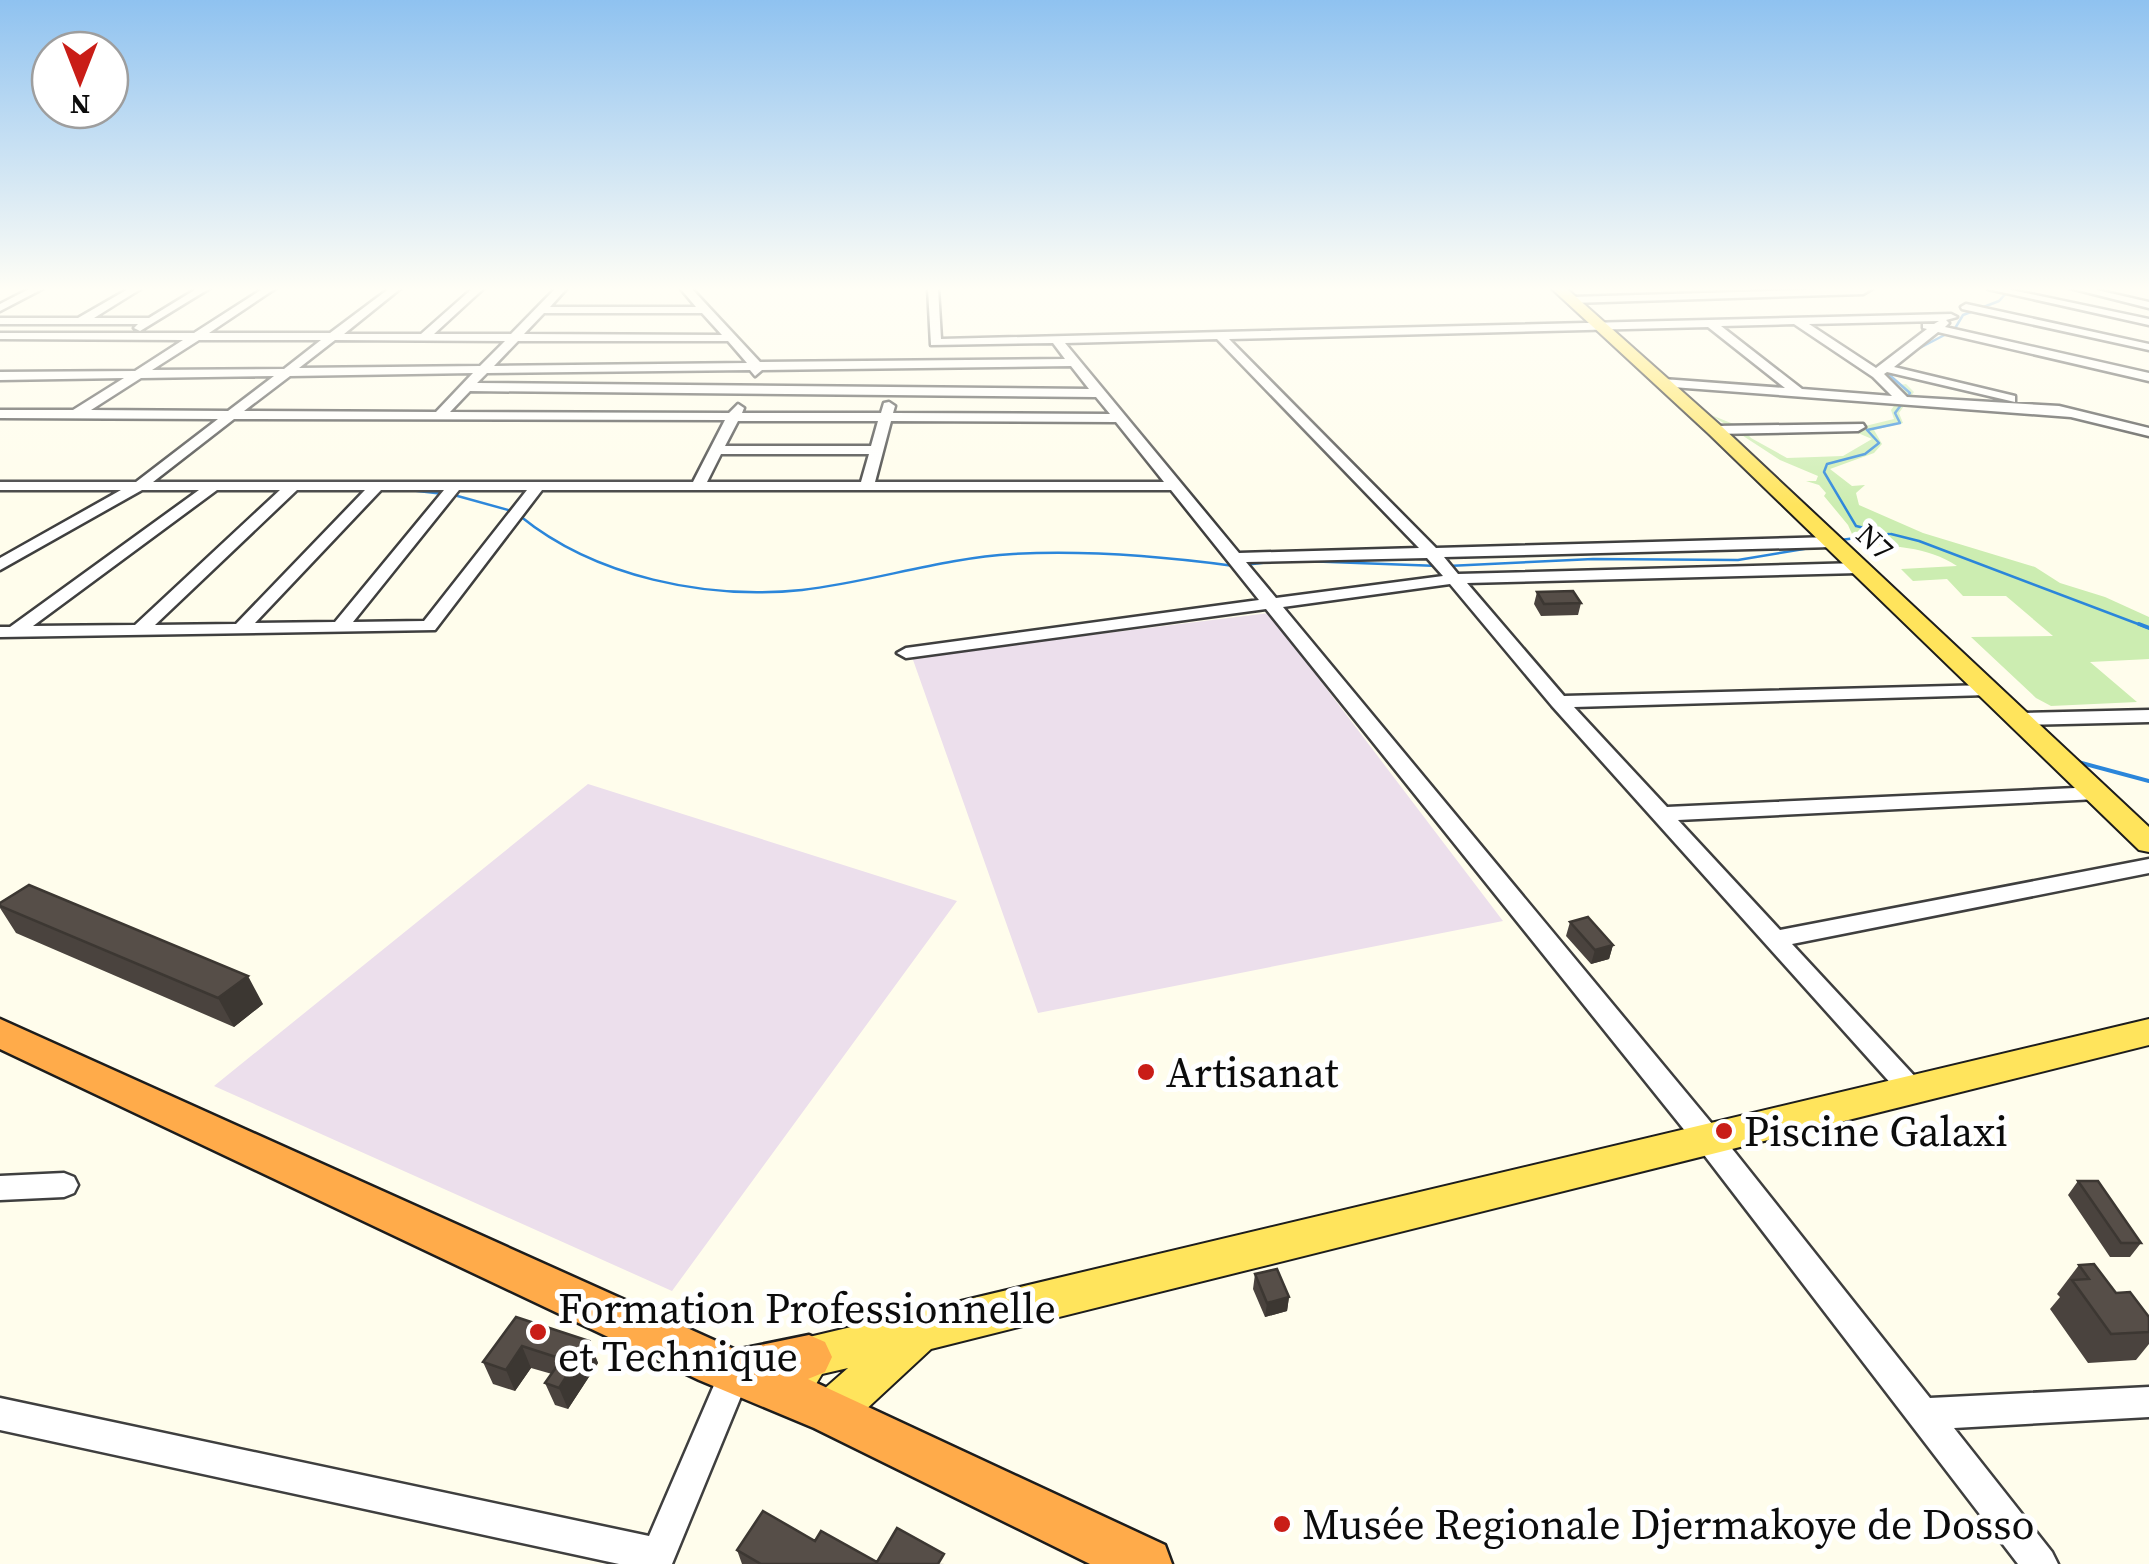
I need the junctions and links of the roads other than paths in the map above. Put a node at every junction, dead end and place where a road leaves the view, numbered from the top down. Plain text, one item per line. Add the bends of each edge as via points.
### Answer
1 (158, 361) edge
2 (301, 361) edge
3 (491, 361) edge
4 (753, 361) edge
5 (1244, 361) edge
6 (1639, 361) edge
7 (1758, 361) edge
8 (1864, 361) edge
9 (1894, 361) edge
10 (2080, 361) edge
11 (1074, 362) joint
12 (901, 364) junction
13 (758, 366) junction
14 (482, 370) junction
15 (1881, 371) junction
16 (285, 373) junction
17 (137, 375) junction
18 (0, 376) edge
19 (28, 376) junction
20 (2149, 377) edge
21 (1663, 383) junction
22 (465, 387) junction
23 (746, 390) junction
24 (894, 391) junction
25 (0, 392) edge
26 (1100, 393) junction
27 (1800, 393) junction
28 (1904, 401) junction
29 (0, 414) edge
30 (76, 414) junction
31 (2072, 414) junction
32 (232, 415) junction
33 (440, 416) junction
34 (734, 416) junction
35 (886, 417) junction
36 (1121, 418) junction
37 (1858, 427) dead end
38 (1715, 430) junction
39 (2149, 432) edge
40 (718, 450) junction
41 (877, 450) junction
42 (0, 486) edge
43 (140, 486) junction
44 (214, 486) junction
45 (293, 486) junction
46 (376, 486) junction
47 (455, 486) junction
48 (538, 486) junction
49 (698, 486) junction
50 (867, 486) junction
51 (1178, 486) junction
52 (1832, 542) junction
53 (1431, 552) junction
54 (1236, 558) junction
55 (4, 561) edge
56 (1859, 568) junction
57 (1453, 578) junction
58 (1271, 602) junction
59 (341, 626) junction
60 (241, 628) junction
61 (140, 630) junction
62 (7, 632) edge
63 (906, 653) dead end
64 (1988, 690) junction
65 (1559, 702) junction
66 (2149, 716) edge
67 (2018, 719) junction
68 (2097, 793) junction
69 (1662, 814) junction
70 (2149, 843) edge
71 (2149, 866) edge
72 (1775, 939) junction
73 (2149, 1032) edge
74 (0, 1033) edge
75 (1912, 1090) junction
76 (1708, 1139) junction
77 (64, 1185) dead end
78 (0, 1188) edge
79 (920, 1333) junction
80 (735, 1372) junction
81 (798, 1375) junction
82 (2149, 1402) edge
83 (831, 1412) junction
84 (0, 1414) edge
85 (1924, 1414) junction
86 (656, 1560) edge
87 (1146, 1564) edge
88 (2040, 1564) edge

1 - 17 street
2 - 16 street
3 - 14 street
4 - 13 street
5 - 53 street
6 - 21 main road, N7
7 - 27 street
8 - 15 street
9 - 15 street
10 - 20 street
11 - 12 street
11 - 26 street
12 - 13 street
12 - 24 street
13 - 14 street
13 - 23 street
14 - 16 street
14 - 22 street
15 - 28 street
15 - 31 street
16 - 17 street
16 - 32 street
17 - 19 street
17 - 30 street
18 - 19 street
19 - 25 street
21 - 27 street
21 - 38 main road, N7
22 - 23 street
22 - 33 street
23 - 24 street
23 - 34 street
24 - 26 street
24 - 35 street
26 - 36 street
27 - 28 street
28 - 31 street
29 - 30 street
30 - 32 street
31 - 39 street
32 - 33 street
32 - 43 street
33 - 34 street
34 - 35 street
34 - 40 street
35 - 36 street
35 - 41 street
36 - 51 street
37 - 38 street
38 - 52 main road, N7
40 - 41 street
40 - 49 street
41 - 50 street
42 - 43 street
43 - 44 street
43 - 55 street
44 - 45 street
44 - 62 street
45 - 46 street
45 - 61 street
46 - 47 street
46 - 60 street
47 - 48 street
47 - 59 street
48 - 49 street
48 - 59 street via 429,626
49 - 50 street
50 - 51 street
51 - 54 street
52 - 53 street
52 - 56 main road, N7
53 - 54 street
53 - 57 street
54 - 58 street
56 - 57 street
56 - 64 main road, N7
57 - 58 street
57 - 65 street
58 - 63 street
58 - 76 street
59 - 60 street
60 - 61 street
61 - 62 street
64 - 65 street
64 - 67 main road, N7
65 - 69 street
66 - 67 street
67 - 68 main road, N7
68 - 69 street
68 - 70 main road, N7
69 - 72 street
71 - 72 street
72 - 75 street
73 - 75 main road
74 - 80 highway
75 - 76 main road
76 - 79 main road
76 - 85 street
77 - 78 street
79 - 81 main road
79 - 83 main road
80 - 81 highway
80 - 86 street
81 - 83 highway
82 - 85 street
83 - 87 highway
84 - 86 street
85 - 88 street

